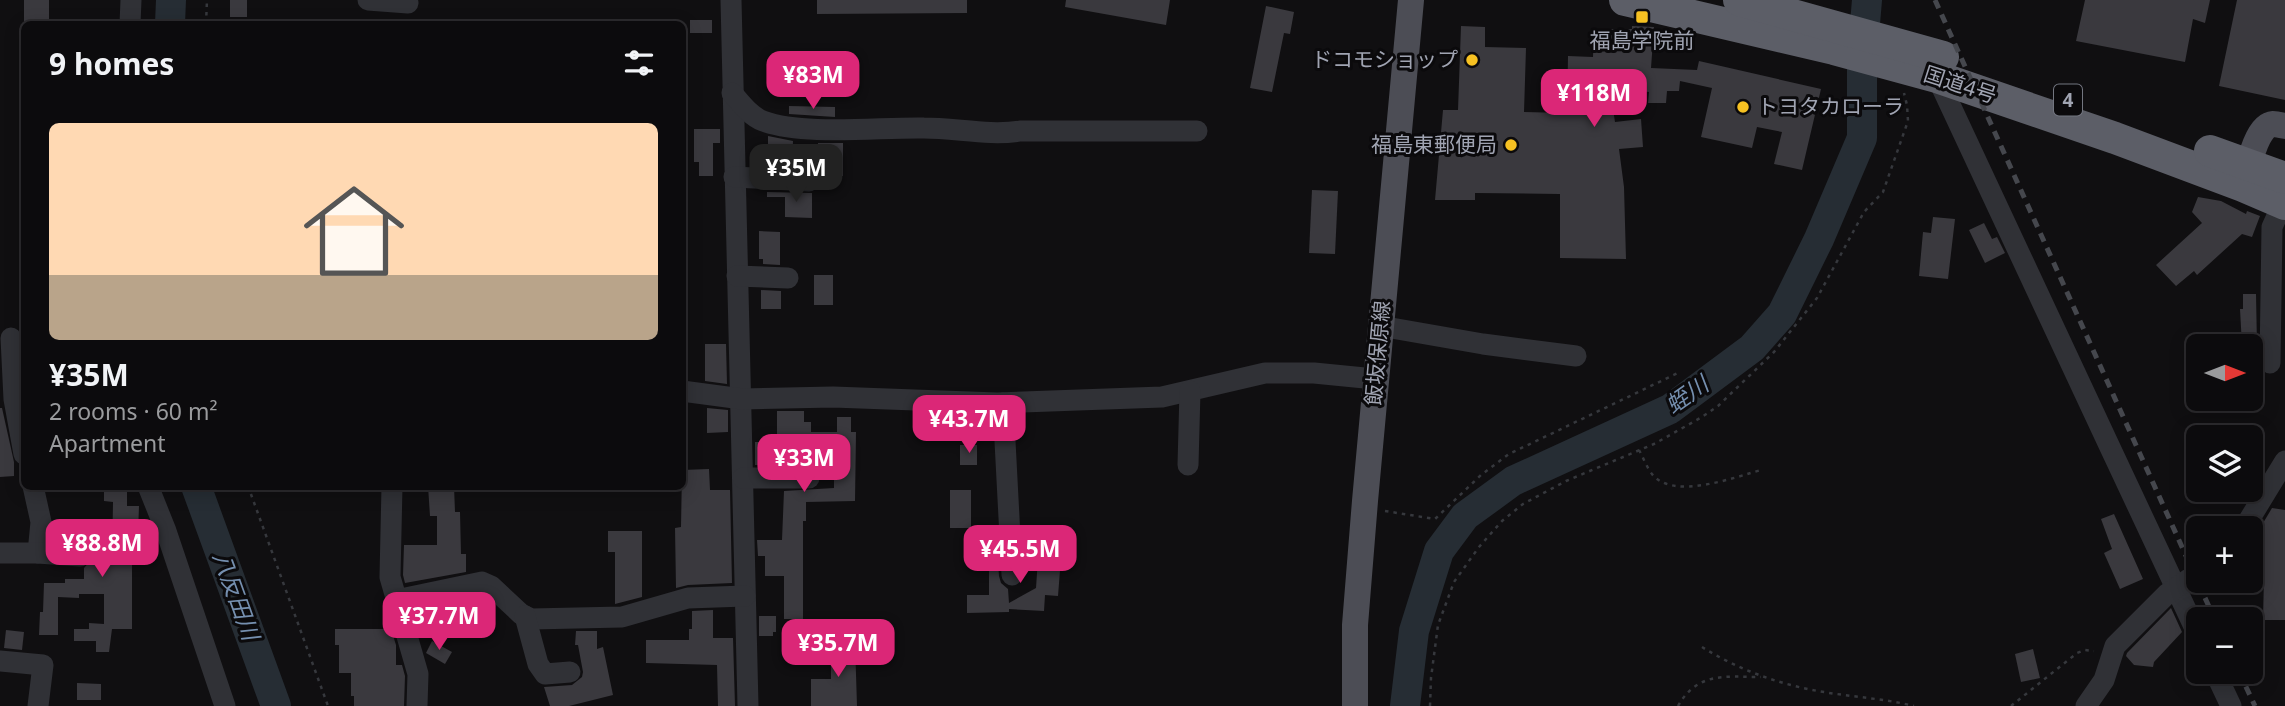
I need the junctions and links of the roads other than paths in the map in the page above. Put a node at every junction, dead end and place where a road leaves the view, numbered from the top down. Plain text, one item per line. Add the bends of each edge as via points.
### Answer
1 (131, 0) edge
2 (368, 0) edge
3 (731, 0) edge
4 (1411, 0) edge
5 (1625, 0) edge
6 (1739, 0) edge
7 (408, 1) edge
8 (130, 21) edge
9 (407, 21) edge
10 (1838, 38) junction
11 (1883, 51) junction
12 (1937, 76) junction
13 (732, 93) junction
14 (2285, 126) edge
15 (1197, 131) dead end
16 (2246, 176) junction
17 (734, 177) junction
18 (810, 181) dead end
19 (2284, 195) edge
20 (737, 276) junction
21 (788, 278) dead end
22 (1380, 326) junction
23 (12, 337) edge
24 (1576, 355) dead end
25 (2270, 363) dead end
26 (1375, 379) junction
27 (1191, 391) junction
28 (686, 392) edge
29 (742, 399) junction
30 (1003, 403) junction
31 (21, 438) edge
32 (2285, 461) edge
33 (1188, 465) dead end
34 (743, 478) junction
35 (809, 478) dead end
36 (34, 490) edge
37 (150, 490) edge
38 (392, 490) edge
39 (2251, 516) edge
40 (0, 553) edge
41 (38, 553) junction
42 (80, 556) dead end
43 (1012, 575) dead end
44 (2183, 584) junction
45 (745, 596) junction
46 (396, 600) junction
47 (2190, 607) edge
48 (525, 616) junction
49 (0, 661) edge
50 (570, 672) dead end
51 (2221, 684) edge
52 (38, 706) edge
53 (225, 706) edge
54 (417, 706) edge
55 (748, 706) edge
56 (1354, 706) edge
57 (2086, 706) edge
58 (2231, 706) edge

1 - 8 street
2 - 7 street
3 - 13 street
4 - 22 main road, 飯坂保原線
5 - 10 highway, 国道4号 / 4
6 - 10 highway, 国道4号 / 4
7 - 9 street
10 - 11 highway, 国道4号 / 4
11 - 12 highway, 国道4号 / 4
11 - 16 highway, 国道4号 / 4 via 1991,72
12 - 16 highway, 国道4号 / 4 via 2115,138
12 - 44 street via 2030,280
13 - 15 street via 755,118 809,128 959,129 1002,134
13 - 17 street
14 - 16 main road via 2263,128
16 - 19 highway, 国道4号 / 4
17 - 18 street
17 - 20 street
19 - 25 street via 2272,227
20 - 21 street
20 - 29 street
22 - 24 street
22 - 26 main road, 飯坂保原線
23 - 31 street via 14,399
26 - 27 street via 1265,373
26 - 56 main road, 飯坂保原線 via 1355,625
27 - 30 street via 1162,397
27 - 33 street
28 - 29 street
29 - 30 street
29 - 34 street
30 - 43 street
32 - 39 street
34 - 35 street
34 - 45 street
36 - 41 street via 41,522
37 - 53 street
38 - 46 street via 390,577
40 - 41 street
41 - 42 street
44 - 47 street
44 - 57 street via 2115,646 2104,680
45 - 48 street via 688,598 622,617
45 - 55 street
46 - 48 street via 482,582
46 - 54 street via 418,674
48 - 50 street via 545,674
49 - 52 street via 43,665
51 - 58 street

